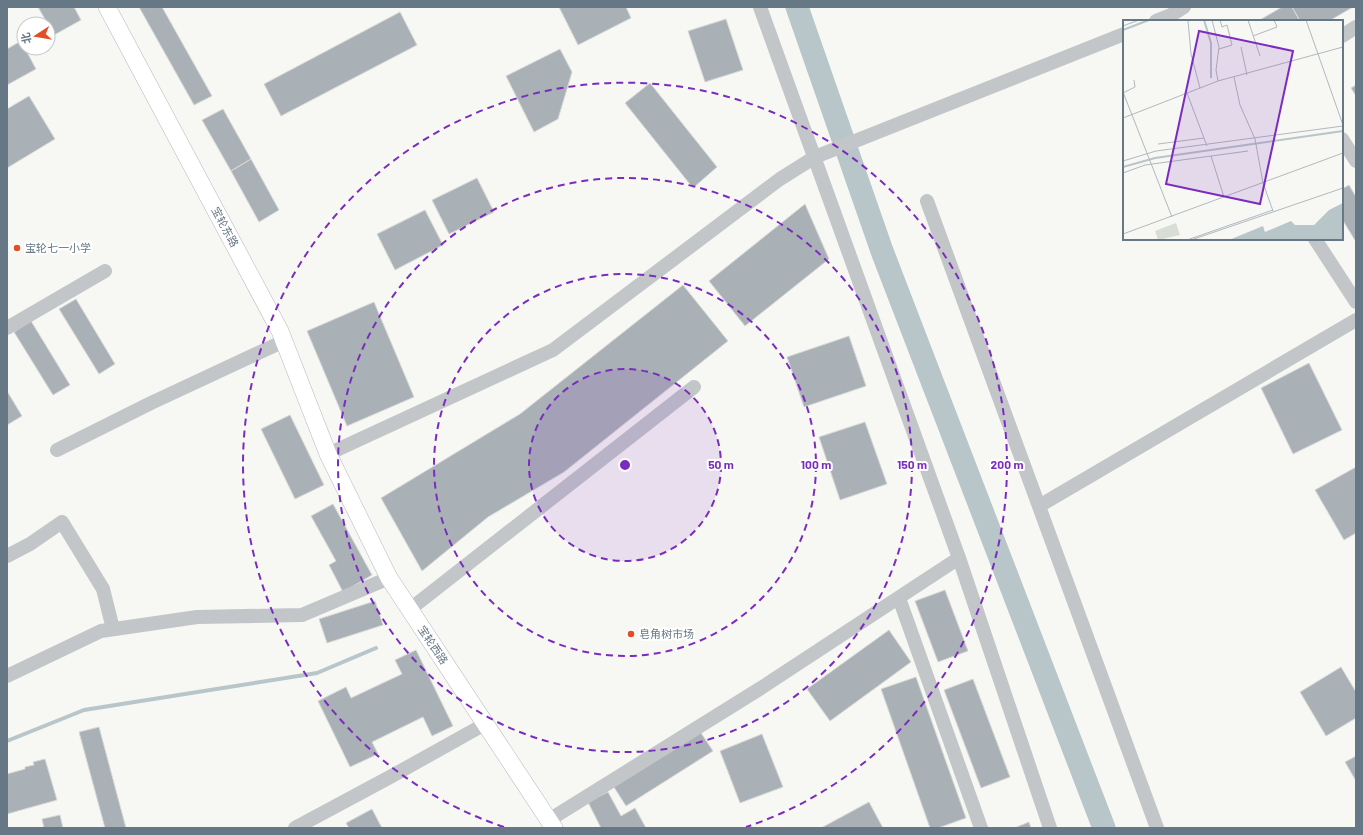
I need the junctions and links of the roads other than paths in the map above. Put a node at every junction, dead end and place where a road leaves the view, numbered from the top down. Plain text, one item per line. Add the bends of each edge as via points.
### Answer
1 (107, 7) edge
2 (760, 7) edge
3 (1184, 7) edge
4 (1171, 14) edge
5 (1158, 20) edge
6 (1356, 27) edge
7 (1123, 34) edge
8 (1343, 35) edge
9 (1343, 141) edge
10 (815, 158) junction
11 (1356, 161) edge
12 (927, 201) dead end
13 (1316, 240) edge
14 (105, 272) dead end
15 (1356, 302) edge
16 (1356, 320) edge
17 (7, 328) edge
18 (284, 341) junction
19 (694, 387) dead end
20 (57, 450) dead end
21 (328, 454) junction
22 (1039, 506) junction
23 (7, 556) edge
24 (959, 558) junction
25 (389, 578) junction
26 (899, 598) junction
27 (409, 610) junction
28 (113, 629) junction
29 (7, 676) edge
30 (485, 724) junction
31 (551, 824) edge
32 (295, 828) edge
33 (981, 828) edge
34 (1050, 828) edge
35 (1158, 828) edge

1 - 18 main road, 宝轮东路
2 - 10 street
3 - 4 street
4 - 5 street
6 - 8 street
7 - 10 street
9 - 11 street
10 - 21 street via 780,178 553,350
10 - 24 street
12 - 22 street
13 - 15 street
14 - 17 street
16 - 22 street
18 - 20 street
18 - 21 main road, 宝轮东路
19 - 27 street
21 - 25 main road, 宝轮西路
22 - 35 street
23 - 28 street via 62,522 103,589
24 - 26 street
24 - 34 street
25 - 27 main road, 宝轮西路
25 - 28 street via 302,615 197,617
26 - 31 street
26 - 33 street
27 - 30 main road, 宝轮西路
28 - 29 street via 101,631
30 - 31 main road, 宝轮西路
30 - 32 street

